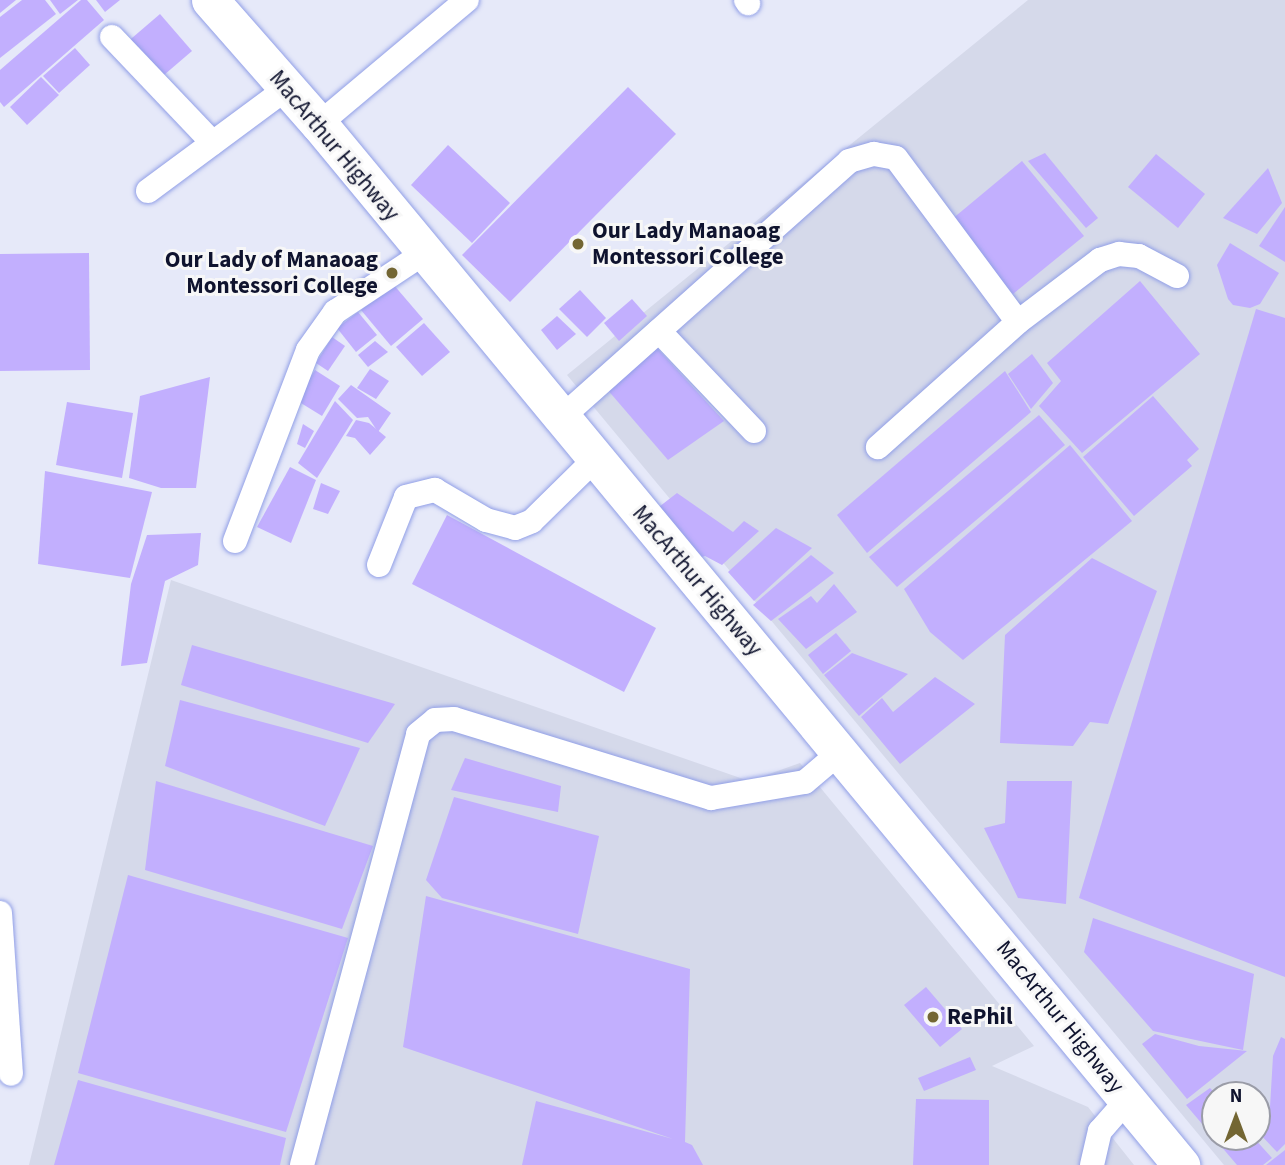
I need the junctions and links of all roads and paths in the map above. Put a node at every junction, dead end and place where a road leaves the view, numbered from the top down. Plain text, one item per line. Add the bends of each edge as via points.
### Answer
1 (210, 0) edge
2 (467, 0) edge
3 (112, 37) dead end
4 (286, 89) junction
5 (319, 124) junction
6 (213, 142) junction
7 (148, 191) dead end
8 (424, 253) junction
9 (1177, 276) dead end
10 (1018, 322) junction
11 (659, 331) junction
12 (561, 418) junction
13 (754, 431) dead end
14 (878, 447) dead end
15 (595, 459) junction
16 (235, 541) dead end
17 (379, 565) dead end
18 (839, 753) junction
19 (0, 913) edge
20 (11, 1074) dead end
21 (1127, 1100) junction
22 (302, 1165) edge
23 (1092, 1165) edge
24 (1181, 1165) edge

1 - 4 highway, MacArthur Highway
2 - 5 lane
3 - 6 lane
4 - 5 highway, MacArthur Highway
4 - 6 lane
5 - 8 highway, MacArthur Highway
6 - 7 lane
8 - 12 highway, MacArthur Highway
8 - 16 lane via 335,312 308,350
9 - 10 lane via 1139,256 1119,254 1100,260
10 - 11 lane via 895,158 874,154 849,161
10 - 14 lane
11 - 12 lane
11 - 13 lane
12 - 15 highway, MacArthur Highway
15 - 17 lane via 532,521 514,527 486,520 435,490 406,497
15 - 18 highway, MacArthur Highway
18 - 21 highway, MacArthur Highway via 1039,988
18 - 22 lane via 805,782 711,798 454,719 435,720 418,734
19 - 20 lane
21 - 23 lane via 1100,1131
21 - 24 highway, MacArthur Highway

